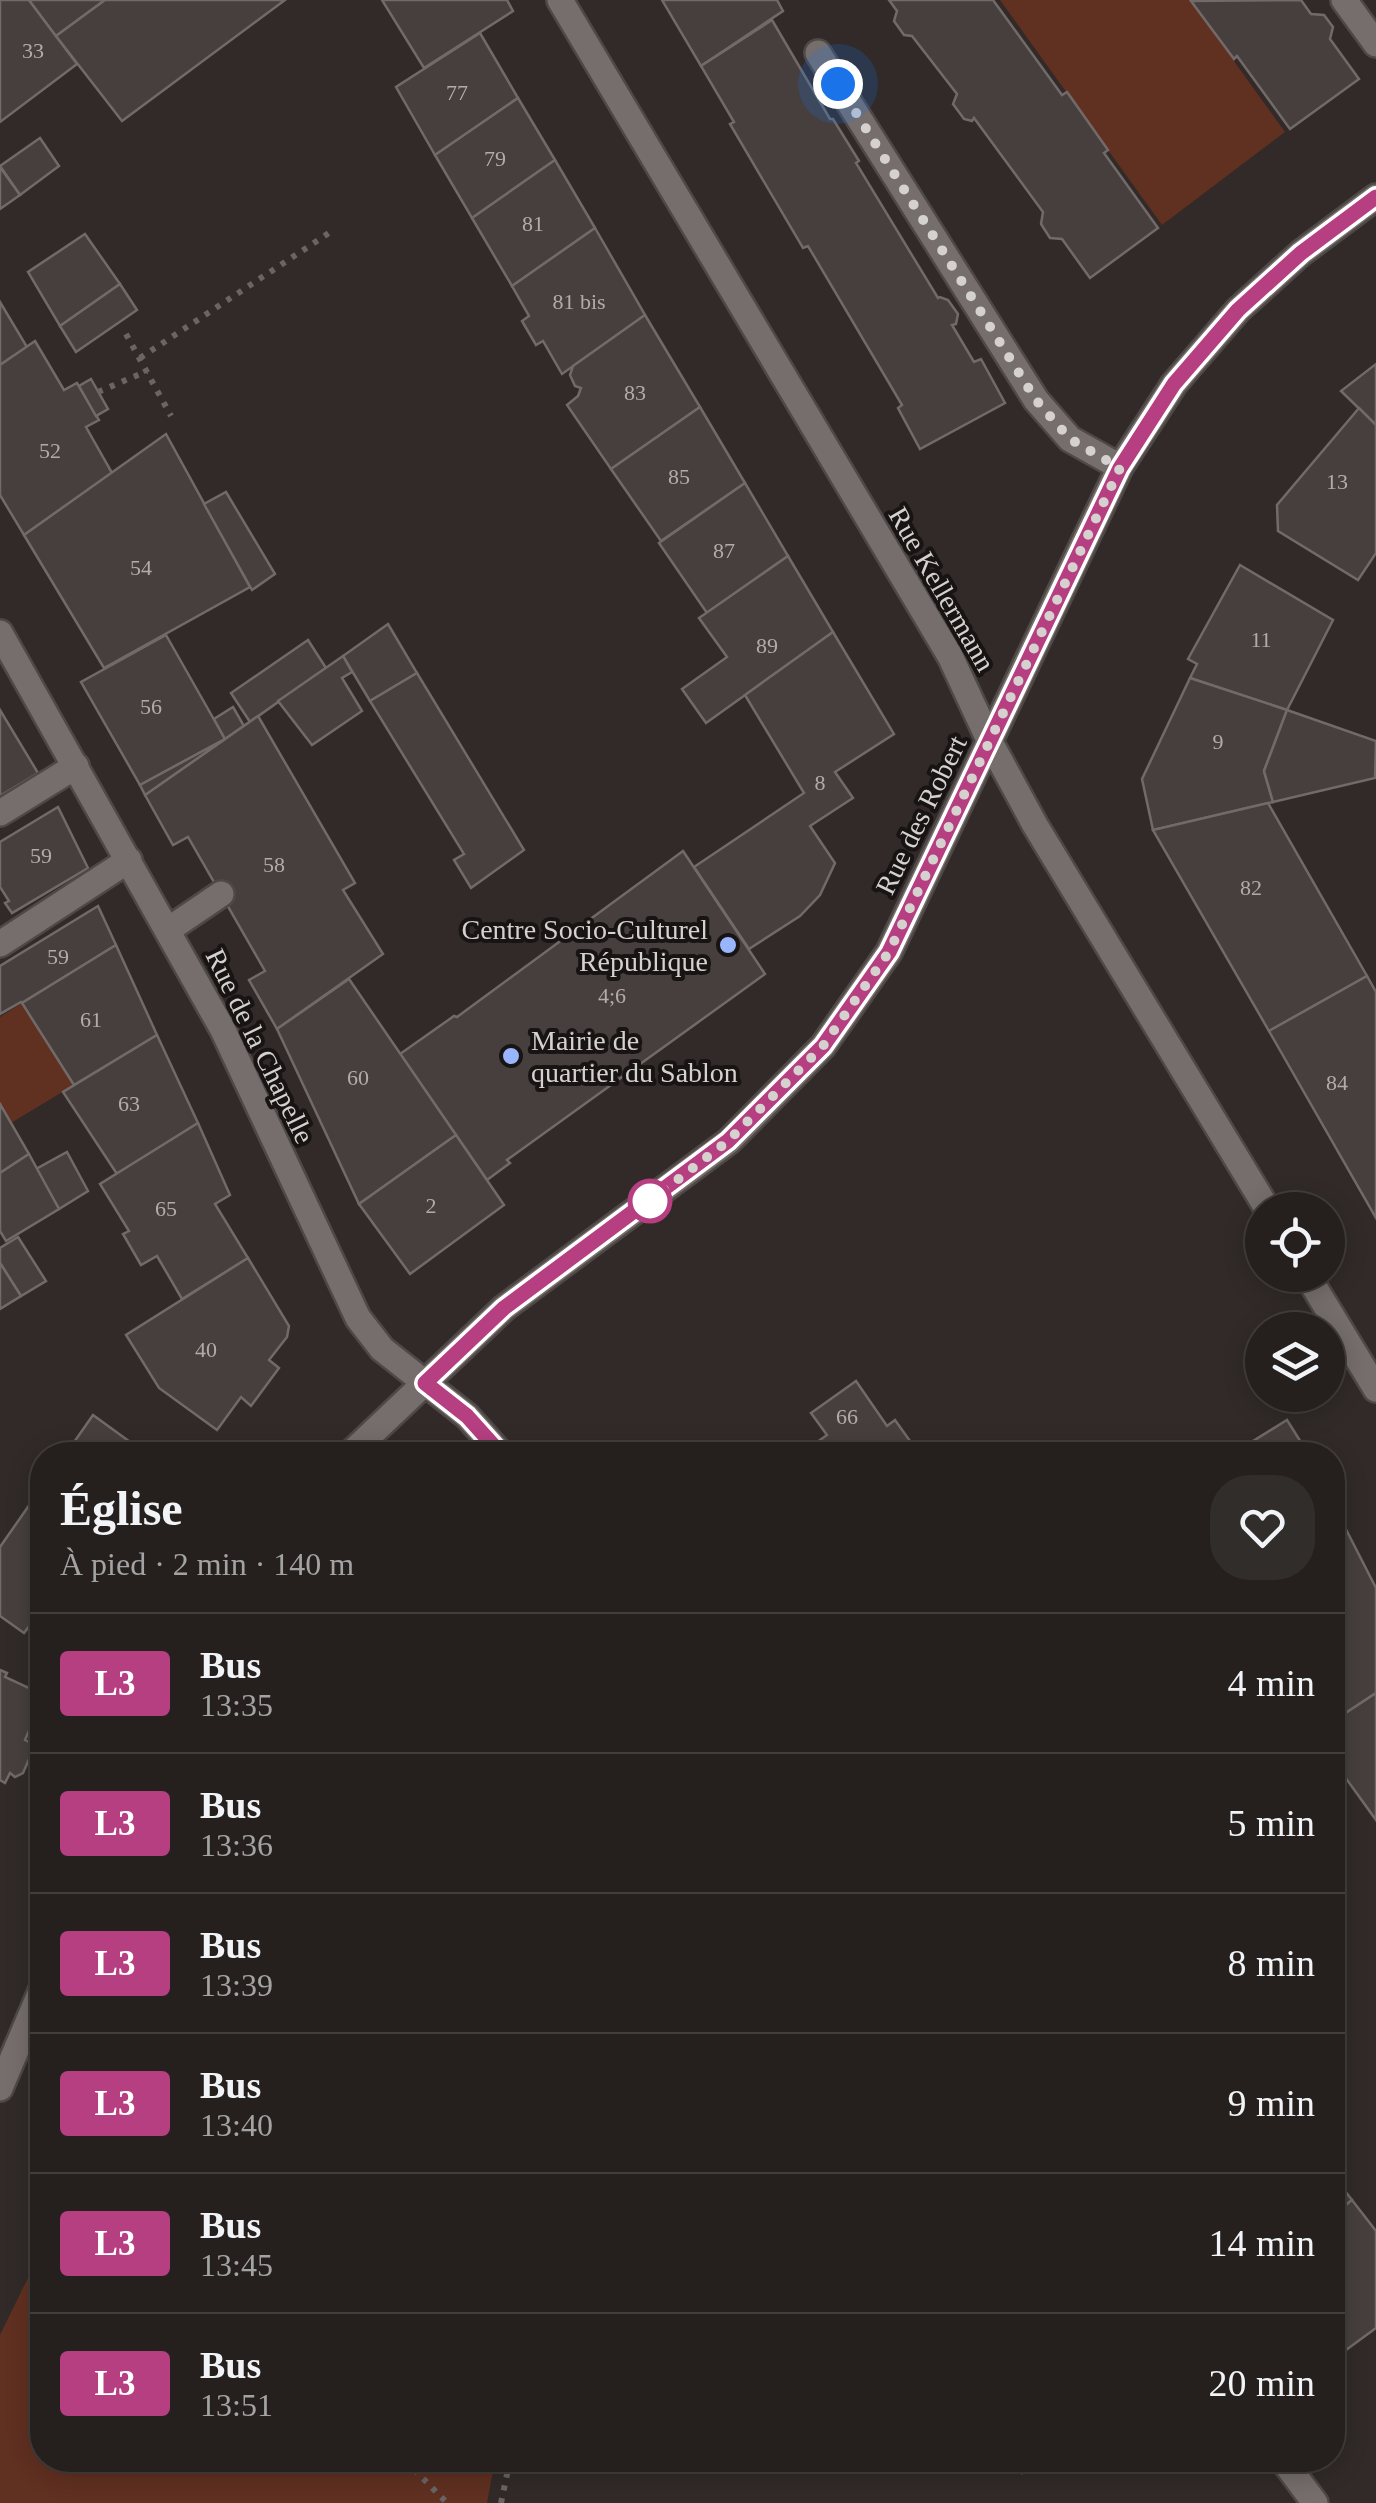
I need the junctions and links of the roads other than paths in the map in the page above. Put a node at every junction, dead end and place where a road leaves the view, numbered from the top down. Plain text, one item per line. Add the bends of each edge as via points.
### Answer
1 (560, 0) edge
2 (1344, 0) edge
3 (1376, 44) edge
4 (818, 53) dead end
5 (1376, 197) edge
6 (1120, 468) junction
7 (0, 633) edge
8 (990, 742) junction
9 (76, 766) junction
10 (0, 813) edge
11 (130, 860) junction
12 (221, 894) dead end
13 (168, 930) junction
14 (0, 944) edge
15 (1257, 1192) edge
16 (1317, 1292) edge
17 (425, 1383) junction
18 (1376, 1389) edge
19 (363, 1442) edge
20 (490, 1442) edge
21 (30, 2017) edge
22 (0, 2088) edge
23 (1292, 2472) edge
24 (1315, 2503) edge

1 - 8 street, Rue Kellermann via 950,656
2 - 3 street
4 - 6 street via 1036,400 1070,439
5 - 6 street, Rue des Robert via 1238,310 1174,384
6 - 8 street, Rue des Robert
7 - 9 street, Rue de la Chapelle
8 - 15 street, Rue Kellermann
8 - 17 street, Rue des Robert via 889,952 823,1046 728,1141 504,1308
9 - 10 street
9 - 11 street, Rue de la Chapelle
11 - 13 street, Rue de la Chapelle
11 - 14 street
12 - 13 street
13 - 17 street, Rue de la Chapelle via 223,1030 358,1318 382,1350
16 - 18 street
17 - 19 street, Rue des Robert
17 - 20 street, Rue de la Chapelle
21 - 22 street
23 - 24 street

